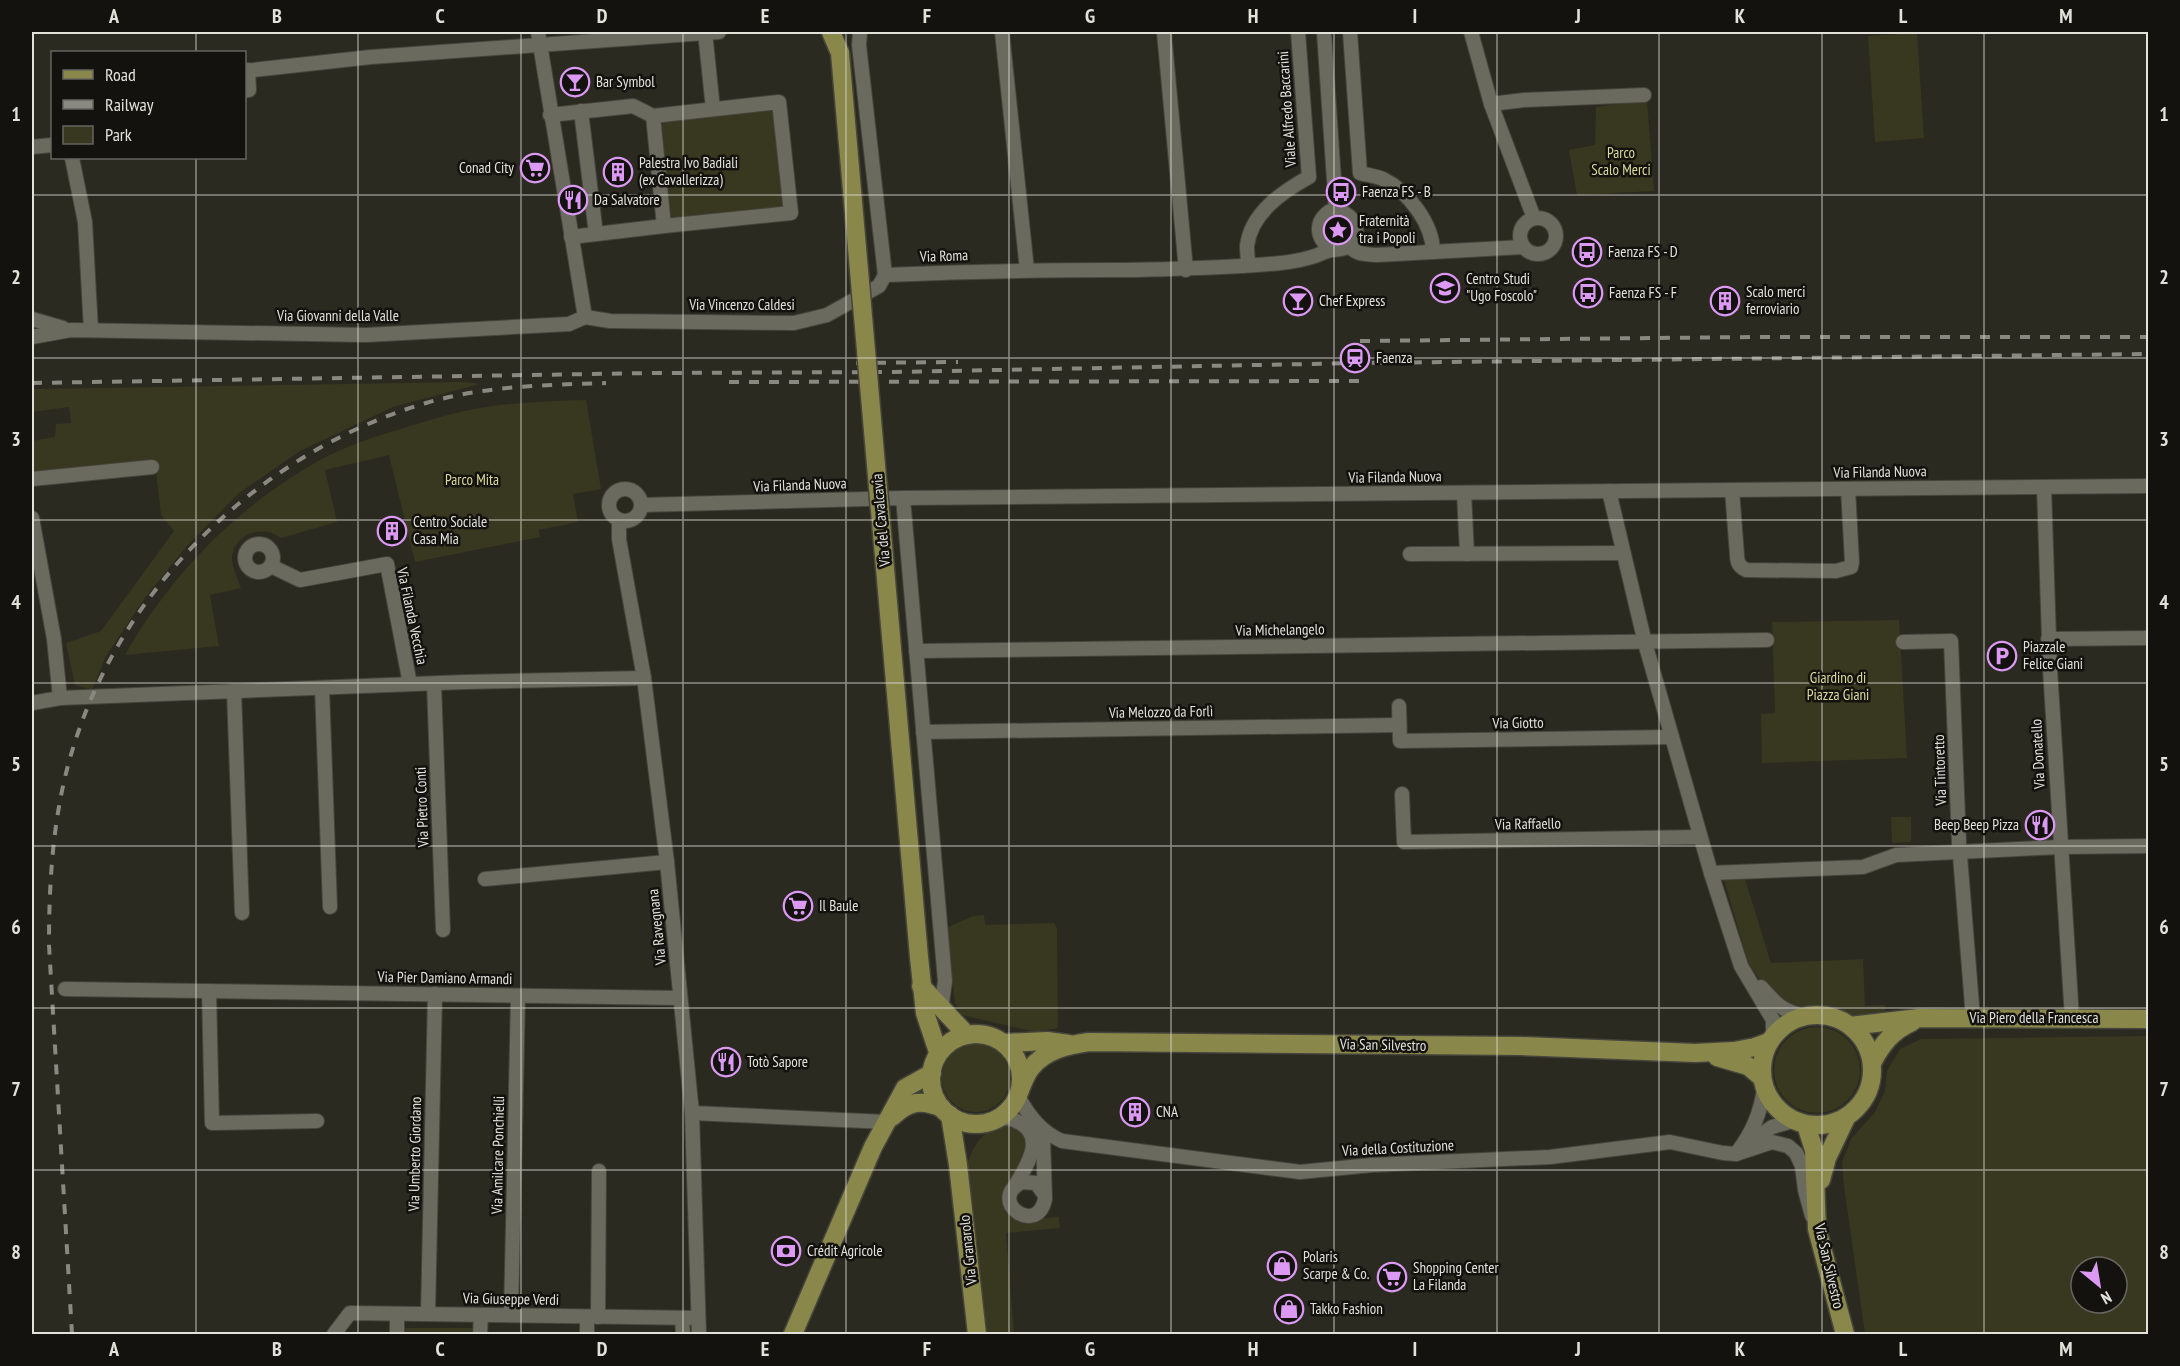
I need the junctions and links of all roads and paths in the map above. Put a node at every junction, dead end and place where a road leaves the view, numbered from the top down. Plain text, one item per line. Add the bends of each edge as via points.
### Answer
1 (709, 32) edge
2 (831, 32) edge
3 (844, 32) edge
4 (860, 32) edge
5 (1002, 32) edge
6 (1164, 32) edge
7 (1298, 32) edge
8 (1324, 32) edge
9 (1350, 32) edge
10 (1471, 32) edge
11 (539, 38) edge
12 (840, 53) junction
13 (246, 70) edge
14 (246, 91) edge
15 (1644, 95) dead end
16 (1491, 104) junction
17 (713, 109) junction
18 (581, 111) junction
19 (550, 115) junction
20 (653, 116) junction
21 (51, 145) edge
22 (32, 147) edge
23 (72, 159) edge
24 (1336, 211) junction
25 (1534, 218) junction
26 (664, 226) junction
27 (596, 234) junction
28 (572, 237) junction
29 (1349, 245) junction
30 (1523, 247) junction
31 (1332, 249) junction
32 (1433, 252) junction
33 (1248, 265) junction
34 (1027, 270) junction
35 (1186, 270) junction
36 (885, 275) junction
37 (585, 317) junction
38 (32, 319) edge
39 (71, 330) junction
40 (90, 330) junction
41 (32, 337) edge
42 (152, 467) dead end
43 (32, 479) edge
44 (2148, 486) edge
45 (2043, 487) junction
46 (1848, 489) junction
47 (1732, 490) junction
48 (1609, 491) junction
49 (1464, 493) junction
50 (903, 498) junction
51 (641, 505) junction
52 (32, 518) edge
53 (619, 520) junction
54 (1622, 553) junction
55 (1410, 554) dead end
56 (1467, 554) junction
57 (271, 566) dead end
58 (2148, 638) edge
59 (2048, 639) junction
60 (1767, 640) dead end
61 (1903, 642) dead end
62 (1645, 643) junction
63 (916, 651) junction
64 (644, 678) junction
65 (410, 684) junction
66 (434, 684) junction
67 (322, 688) junction
68 (234, 692) junction
69 (60, 698) junction
70 (32, 703) edge
71 (1399, 706) dead end
72 (1399, 725) junction
73 (923, 732) junction
74 (1672, 737) junction
75 (1402, 794) dead end
76 (1700, 837) junction
77 (2148, 846) edge
78 (2060, 847) junction
79 (1959, 851) junction
80 (667, 862) junction
81 (1711, 873) junction
82 (485, 879) dead end
83 (330, 907) dead end
84 (242, 913) dead end
85 (443, 930) dead end
86 (1741, 966) junction
87 (921, 986) junction
88 (65, 989) dead end
89 (209, 991) junction
90 (435, 994) junction
91 (518, 996) junction
92 (680, 998) junction
93 (941, 1010) junction
94 (1807, 1016) junction
95 (1919, 1018) junction
96 (1973, 1018) junction
97 (2072, 1018) junction
98 (2148, 1019) edge
99 (1850, 1026) junction
100 (967, 1035) junction
101 (1771, 1039) junction
102 (1004, 1043) junction
103 (1071, 1044) junction
104 (938, 1052) junction
105 (1695, 1053) junction
106 (1872, 1063) junction
107 (932, 1073) junction
108 (1763, 1083) junction
109 (1019, 1093) junction
110 (946, 1112) junction
111 (692, 1113) junction
112 (1846, 1118) junction
113 (317, 1121) dead end
114 (990, 1121) junction
115 (886, 1122) junction
116 (1800, 1123) junction
117 (1036, 1124) junction
118 (1062, 1141) junction
119 (1736, 1154) junction
120 (1044, 1156) junction
121 (958, 1165) junction
122 (599, 1171) dead end
123 (1014, 1187) junction
124 (1044, 1194) junction
125 (1816, 1197) junction
126 (1817, 1229) junction
127 (397, 1314) junction
128 (428, 1314) junction
129 (481, 1315) junction
130 (511, 1315) junction
131 (592, 1317) junction
132 (682, 1318) junction
133 (698, 1318) junction
134 (334, 1335) edge
135 (397, 1335) edge
136 (480, 1335) edge
137 (587, 1335) edge
138 (682, 1335) edge
139 (699, 1335) edge
140 (793, 1335) edge
141 (977, 1335) edge
142 (1845, 1335) edge

1 - 11 street
1 - 17 street
2 - 12 main road, Via del Cavalcavia
3 - 12 main road, Via del Cavalcavia
4 - 36 street
5 - 34 street
6 - 35 street
7 - 33 street, Viale Alfredo Baccarini via 1309,177 1288,188 1254,223 1247,246
8 - 24 street
9 - 32 street via 1360,173 1383,179 1405,195 1422,216
10 - 16 street
11 - 13 street
11 - 19 street
12 - 87 main road, Via del Cavalcavia, bridge
13 - 14 street
15 - 16 street
16 - 25 street
17 - 20 street
17 - 26 street via 779,102 791,213
18 - 19 street
18 - 20 street via 633,106
18 - 27 street
19 - 28 street
20 - 26 street
21 - 22 street
23 - 40 street via 85,222
24 - 29 street via 1350,215 1355,224 1356,236
24 - 31 street via 1322,217 1318,231
25 - 30 street via 1521,230
25 - 30 street via 1550,223 1556,239 1550,250 1539,254
26 - 27 street
27 - 28 street
28 - 37 street
29 - 31 street
29 - 32 street via 1362,254
30 - 32 street
31 - 33 street, Via Roma via 1304,259
33 - 35 street, Via Roma
34 - 35 street, Via Roma
34 - 36 street, Via Roma
36 - 37 street, Via Vincenzo Caldesi via 879,286 827,315 794,323 610,321
37 - 40 street, Via Giovanni della Valle via 568,324 366,335
38 - 39 street, Via Giovanni della Valle
39 - 40 street, Via Giovanni della Valle
39 - 41 street, Via Giovanni della Valle
42 - 43 street
44 - 45 street, Via Filanda Nuova
45 - 46 street, Via Filanda Nuova
45 - 59 street, Via Donatello
46 - 47 street, Via Filanda Nuova
46 - 47 street via 1852,561 1851,567 1836,571 1741,567 1737,562
47 - 48 street, Via Filanda Nuova
48 - 49 street, Via Filanda Nuova
48 - 54 street
49 - 50 street, Via Filanda Nuova
49 - 56 street
50 - 51 street, Via Filanda Nuova
50 - 63 street, Via del Cavalcavia
51 - 53 street via 634,518
51 - 53 street, Via Ravegnana via 634,492 618,491 609,503 611,513
52 - 69 street via 54,639
53 - 64 street, Via Ravegnana
54 - 56 street
54 - 62 street
55 - 56 street
57 - 65 street, Via Filanda Vecchia via 300,580 387,564
58 - 59 street
59 - 78 street, Via Donatello
60 - 62 street, Via Michelangelo
61 - 79 street, Via Tintoretto via 1951,641
62 - 63 street, Via Michelangelo
62 - 74 street
63 - 73 street, Via del Cavalcavia
64 - 66 street, Via Filanda Vecchia
64 - 80 street, Via Ravegnana
65 - 66 street, Via Filanda Vecchia
65 - 67 street, Via Filanda Vecchia
66 - 85 street, Via Pietro Conti
67 - 68 street, Via Filanda Vecchia
67 - 83 street
68 - 69 street, Via Filanda Vecchia
68 - 84 street
69 - 70 street, Via Filanda Vecchia
71 - 72 street
72 - 73 street, Via Melozzo da Forlì
72 - 74 street, Via Giotto via 1400,741
73 - 93 street, Via del Cavalcavia via 945,981
74 - 76 street
75 - 76 street, Via Raffaello via 1404,842
76 - 81 street
77 - 78 street
78 - 79 street
78 - 97 street, Via Donatello
79 - 81 street via 1896,855 1863,867
79 - 96 street, Via Tintoretto
80 - 82 street
80 - 92 street, Via Ravegnana
81 - 86 street
86 - 94 street via 1782,1009
86 - 101 street via 1773,1020
87 - 93 main road
87 - 104 main road, Via del Cavalcavia
88 - 89 street, Via Pier Damiano Armandi
89 - 90 street, Via Pier Damiano Armandi
89 - 113 street via 212,1123
90 - 91 street, Via Pier Damiano Armandi
90 - 128 street, Via Umberto Giordano
91 - 92 street, Via Pier Damiano Armandi
91 - 130 street, Via Amilcare Ponchielli
92 - 111 street, Via Ravegnana
93 - 100 main road
94 - 99 main road via 1833,1017
94 - 101 main road via 1782,1027
95 - 96 main road, Via Piero della Francesca
95 - 99 main road, Via Piero della Francesca
95 - 106 main road, Via Piero della Francesca via 1892,1033
96 - 97 main road, Via Piero della Francesca
97 - 98 main road, Via Piero della Francesca
99 - 106 main road via 1862,1038
100 - 102 main road via 986,1035
100 - 104 main road
101 - 105 main road, Via San Silvestro via 1734,1051
101 - 108 main road via 1764,1053
102 - 103 main road, Via San Silvestro
102 - 109 main road via 1019,1064
103 - 105 main road, Via San Silvestro via 1089,1041 1521,1046
103 - 109 main road, Via San Silvestro via 1044,1056 1031,1068
104 - 107 main road
105 - 108 main road, Via San Silvestro via 1748,1066
106 - 112 main road via 1868,1093
107 - 110 main road via 936,1097
107 - 115 main road via 905,1088
108 - 116 main road via 1781,1113
108 - 119 street via 1761,1111
109 - 114 main road via 1012,1107
109 - 117 street, Via della Costituzione
110 - 114 main road via 968,1123
110 - 115 main road via 926,1102 910,1103
110 - 121 main road, Via Granarolo
111 - 115 street
111 - 133 street, Via Ravegnana
112 - 116 main road via 1821,1126
112 - 125 main road, Via San Silvestro via 1827,1158
114 - 121 main road via 968,1141
114 - 123 street via 1011,1118 1028,1129 1034,1141 1032,1155
115 - 140 main road
116 - 119 street via 1772,1127
116 - 125 main road, Via San Silvestro via 1814,1150
117 - 118 street, Via della Costituzione
117 - 120 street, Via della Costituzione via 1043,1138
118 - 119 street, Via della Costituzione via 1300,1172 1550,1157 1670,1142
118 - 120 street via 1050,1145
119 - 126 street, Via della Costituzione via 1772,1142 1788,1146 1796,1153
120 - 124 street, Via della Costituzione
121 - 141 main road, Via Granarolo
122 - 131 street
123 - 124 street via 1032,1182
123 - 124 street via 1010,1196 1012,1206 1023,1215 1038,1212 1044,1204
125 - 126 main road, Via San Silvestro
126 - 142 main road, Via San Silvestro
127 - 128 street, Via Giuseppe Verdi
127 - 134 street, Via Giuseppe Verdi via 350,1313
127 - 135 street
128 - 129 street, Via Giuseppe Verdi
129 - 130 street, Via Giuseppe Verdi
129 - 136 street
130 - 131 street, Via Giuseppe Verdi
131 - 132 street, Via Giuseppe Verdi
131 - 137 street
132 - 133 street, Via Giuseppe Verdi
132 - 138 street
133 - 139 street, Via Ravegnana

